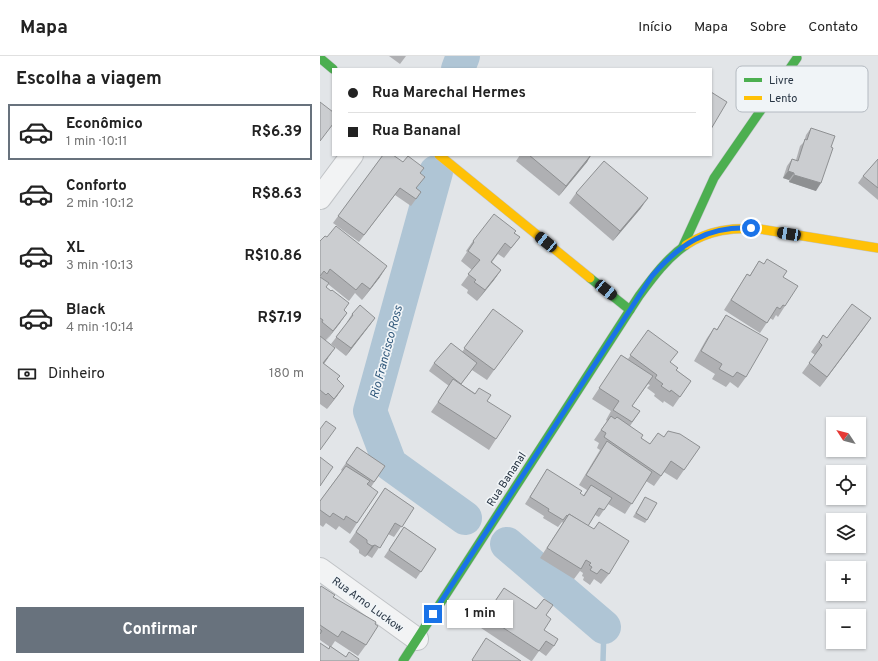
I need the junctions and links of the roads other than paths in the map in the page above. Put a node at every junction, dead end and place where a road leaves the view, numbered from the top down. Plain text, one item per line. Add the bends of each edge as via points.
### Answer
1 (320, 58) edge
2 (798, 58) dead end
3 (792, 66) edge
4 (332, 68) edge
5 (760, 112) edge
6 (351, 156) edge
7 (440, 156) edge
8 (320, 198) edge
9 (683, 246) junction
10 (878, 248) edge
11 (630, 310) junction
12 (320, 569) edge
13 (417, 639) junction
14 (403, 661) edge

1 - 4 street
2 - 3 street
5 - 9 street via 714,178
6 - 8 street
7 - 11 street
9 - 10 street via 709,233 741,228
9 - 11 street, Rua Bananal via 657,271
11 - 13 street, Rua Bananal
12 - 13 street, Rua Arno Luckow
13 - 14 street, Rua Bananal

